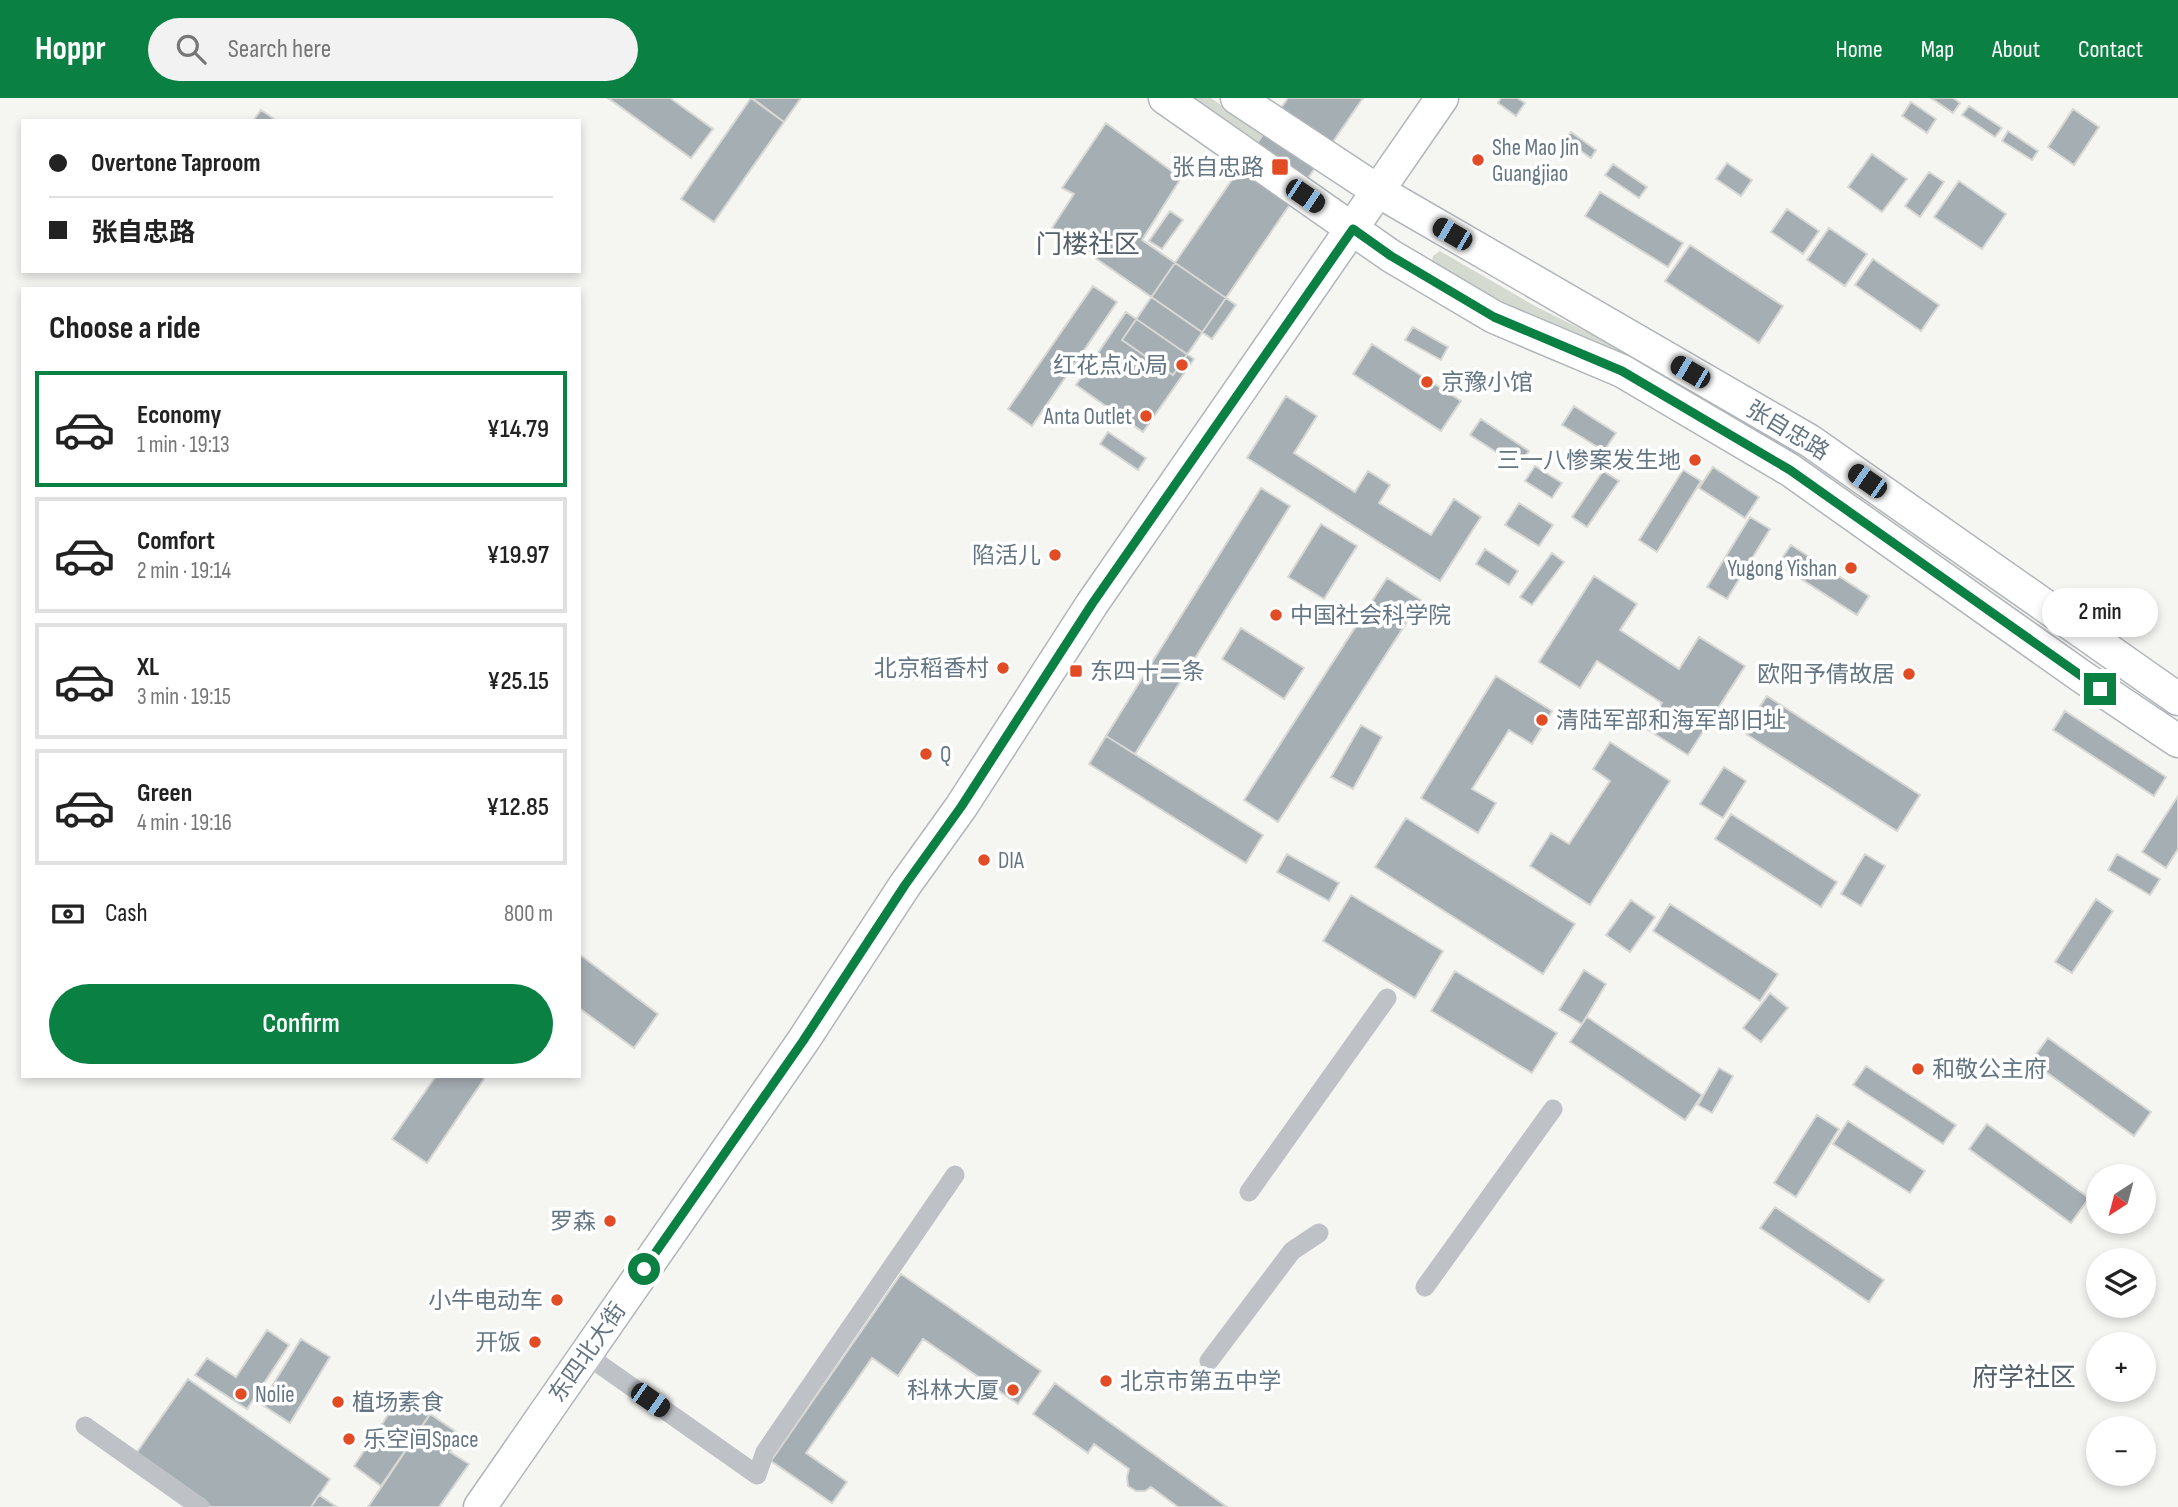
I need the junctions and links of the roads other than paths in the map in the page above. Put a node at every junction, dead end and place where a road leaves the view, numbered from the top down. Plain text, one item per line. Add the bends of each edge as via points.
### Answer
1 (1165, 98) edge
2 (1237, 98) edge
3 (1416, 98) edge
4 (1442, 98) edge
5 (1369, 185) junction
6 (1344, 223) junction
7 (2178, 699) edge
8 (2178, 741) edge
9 (1387, 998) dead end
10 (1553, 1109) dead end
11 (955, 1175) dead end
12 (1250, 1192) dead end
13 (1319, 1233) dead end
14 (1425, 1287) dead end
15 (585, 1354) junction
16 (1209, 1360) dead end
17 (85, 1426) dead end
18 (200, 1507) edge
19 (480, 1507) edge

1 - 6 main road, 张自忠路
2 - 5 main road, 张自忠路
3 - 5 main road, 东四北大街
4 - 5 main road, 东四北大街
5 - 6 main road, 东四北大街
5 - 7 main road, 张自忠路 via 1810,441
6 - 8 main road, 张自忠路 via 1494,317 1622,371 1790,470
6 - 15 main road, 东四北大街 via 969,796
9 - 12 street
10 - 14 street
11 - 15 street via 765,1452 757,1475
13 - 16 street via 1292,1251
15 - 19 main road, 东四北大街
17 - 18 street

